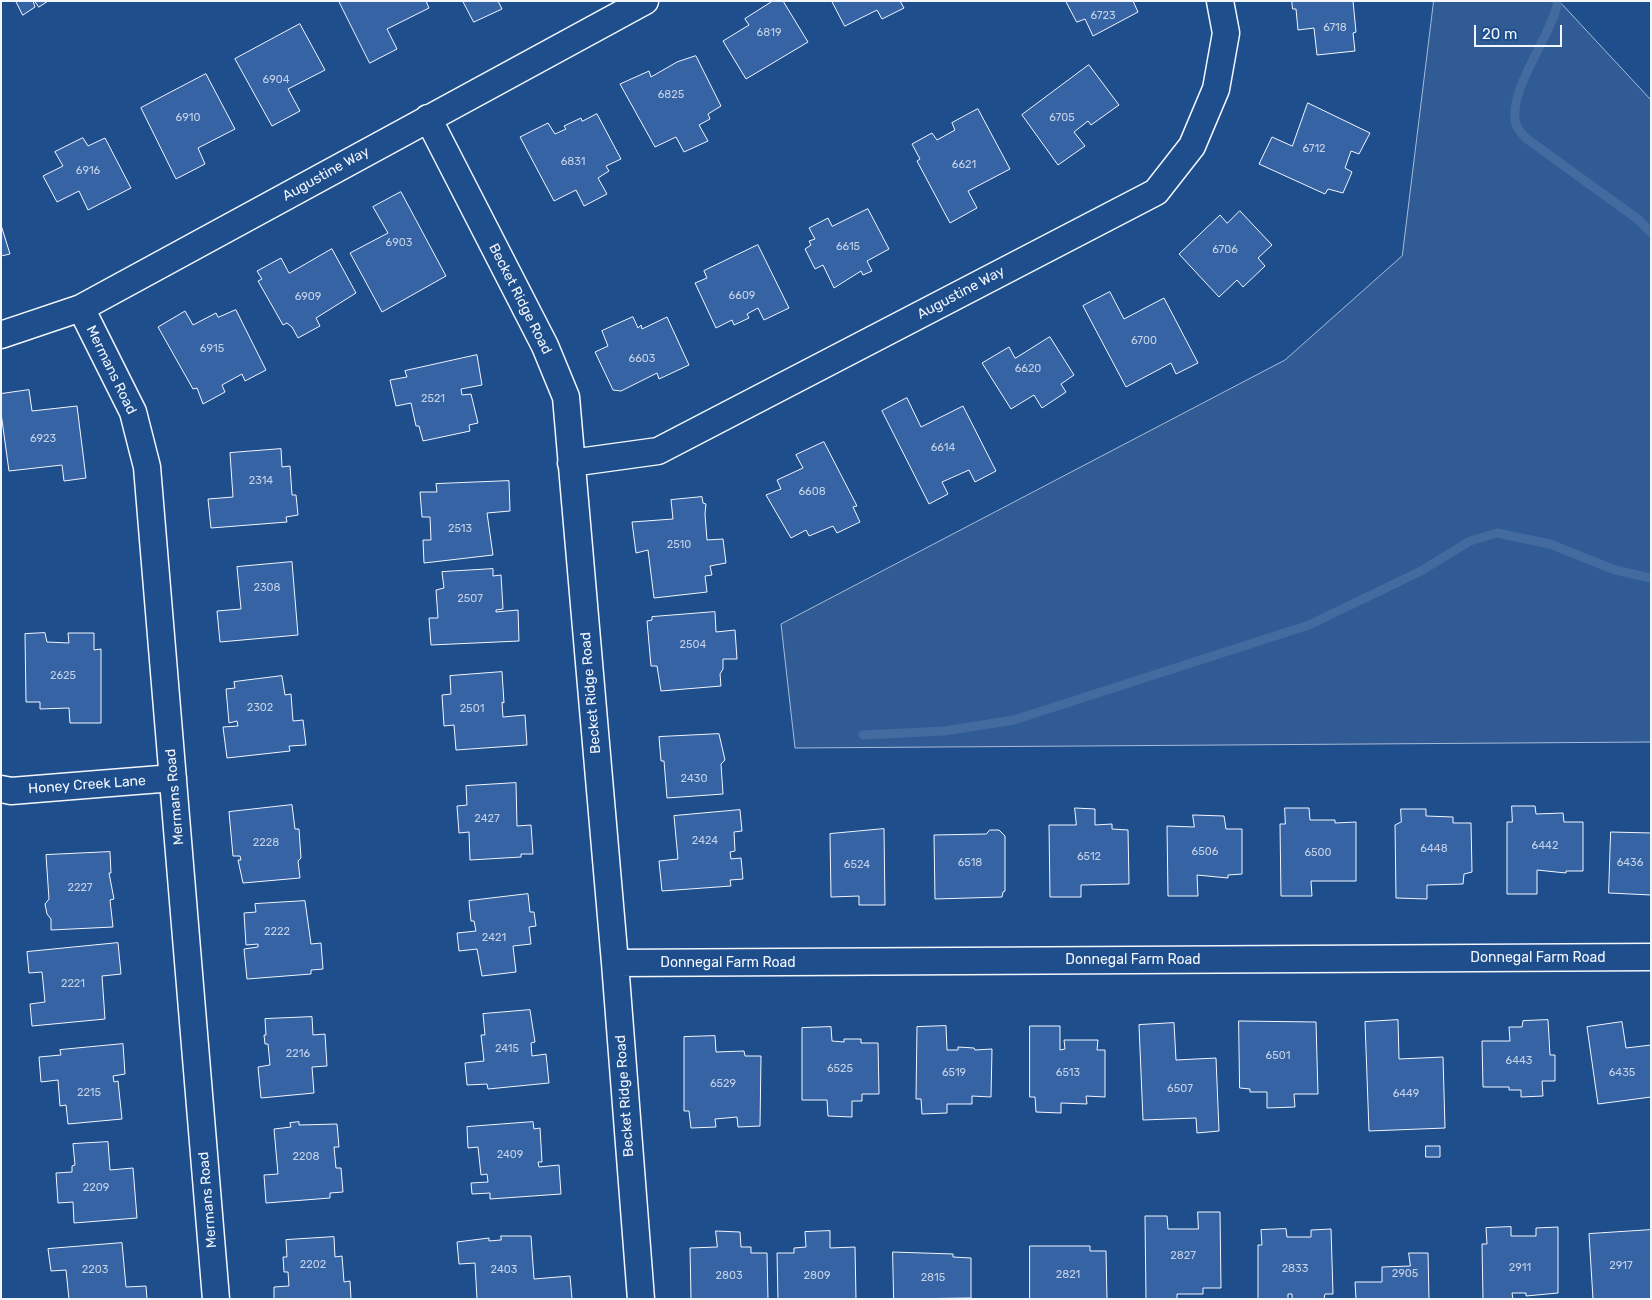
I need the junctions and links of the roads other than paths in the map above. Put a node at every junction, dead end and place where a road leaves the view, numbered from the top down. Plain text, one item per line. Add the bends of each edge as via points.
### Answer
1 (645, 1) edge
2 (1220, 1) edge
3 (428, 118) junction
4 (81, 308) junction
5 (1, 335) edge
6 (572, 463) junction
7 (173, 778) junction
8 (1, 789) edge
9 (1651, 957) edge
10 (615, 963) junction
11 (216, 1299) edge
12 (641, 1299) edge

1 - 3 street, Augustine Way
2 - 6 street, Augustine Way via 1226,33 1216,89 1192,146 1156,192 658,451
3 - 4 street, Augustine Way
3 - 6 street, Becket Ridge Road via 545,346 566,397
4 - 5 street, Augustine Way
4 - 7 street, Mermans Road via 133,412 148,467
6 - 10 street, Becket Ridge Road
7 - 8 street, Honey Creek Lane via 11,791
7 - 11 street, Mermans Road
9 - 10 street, Donnegal Farm Road
10 - 12 street, Becket Ridge Road

